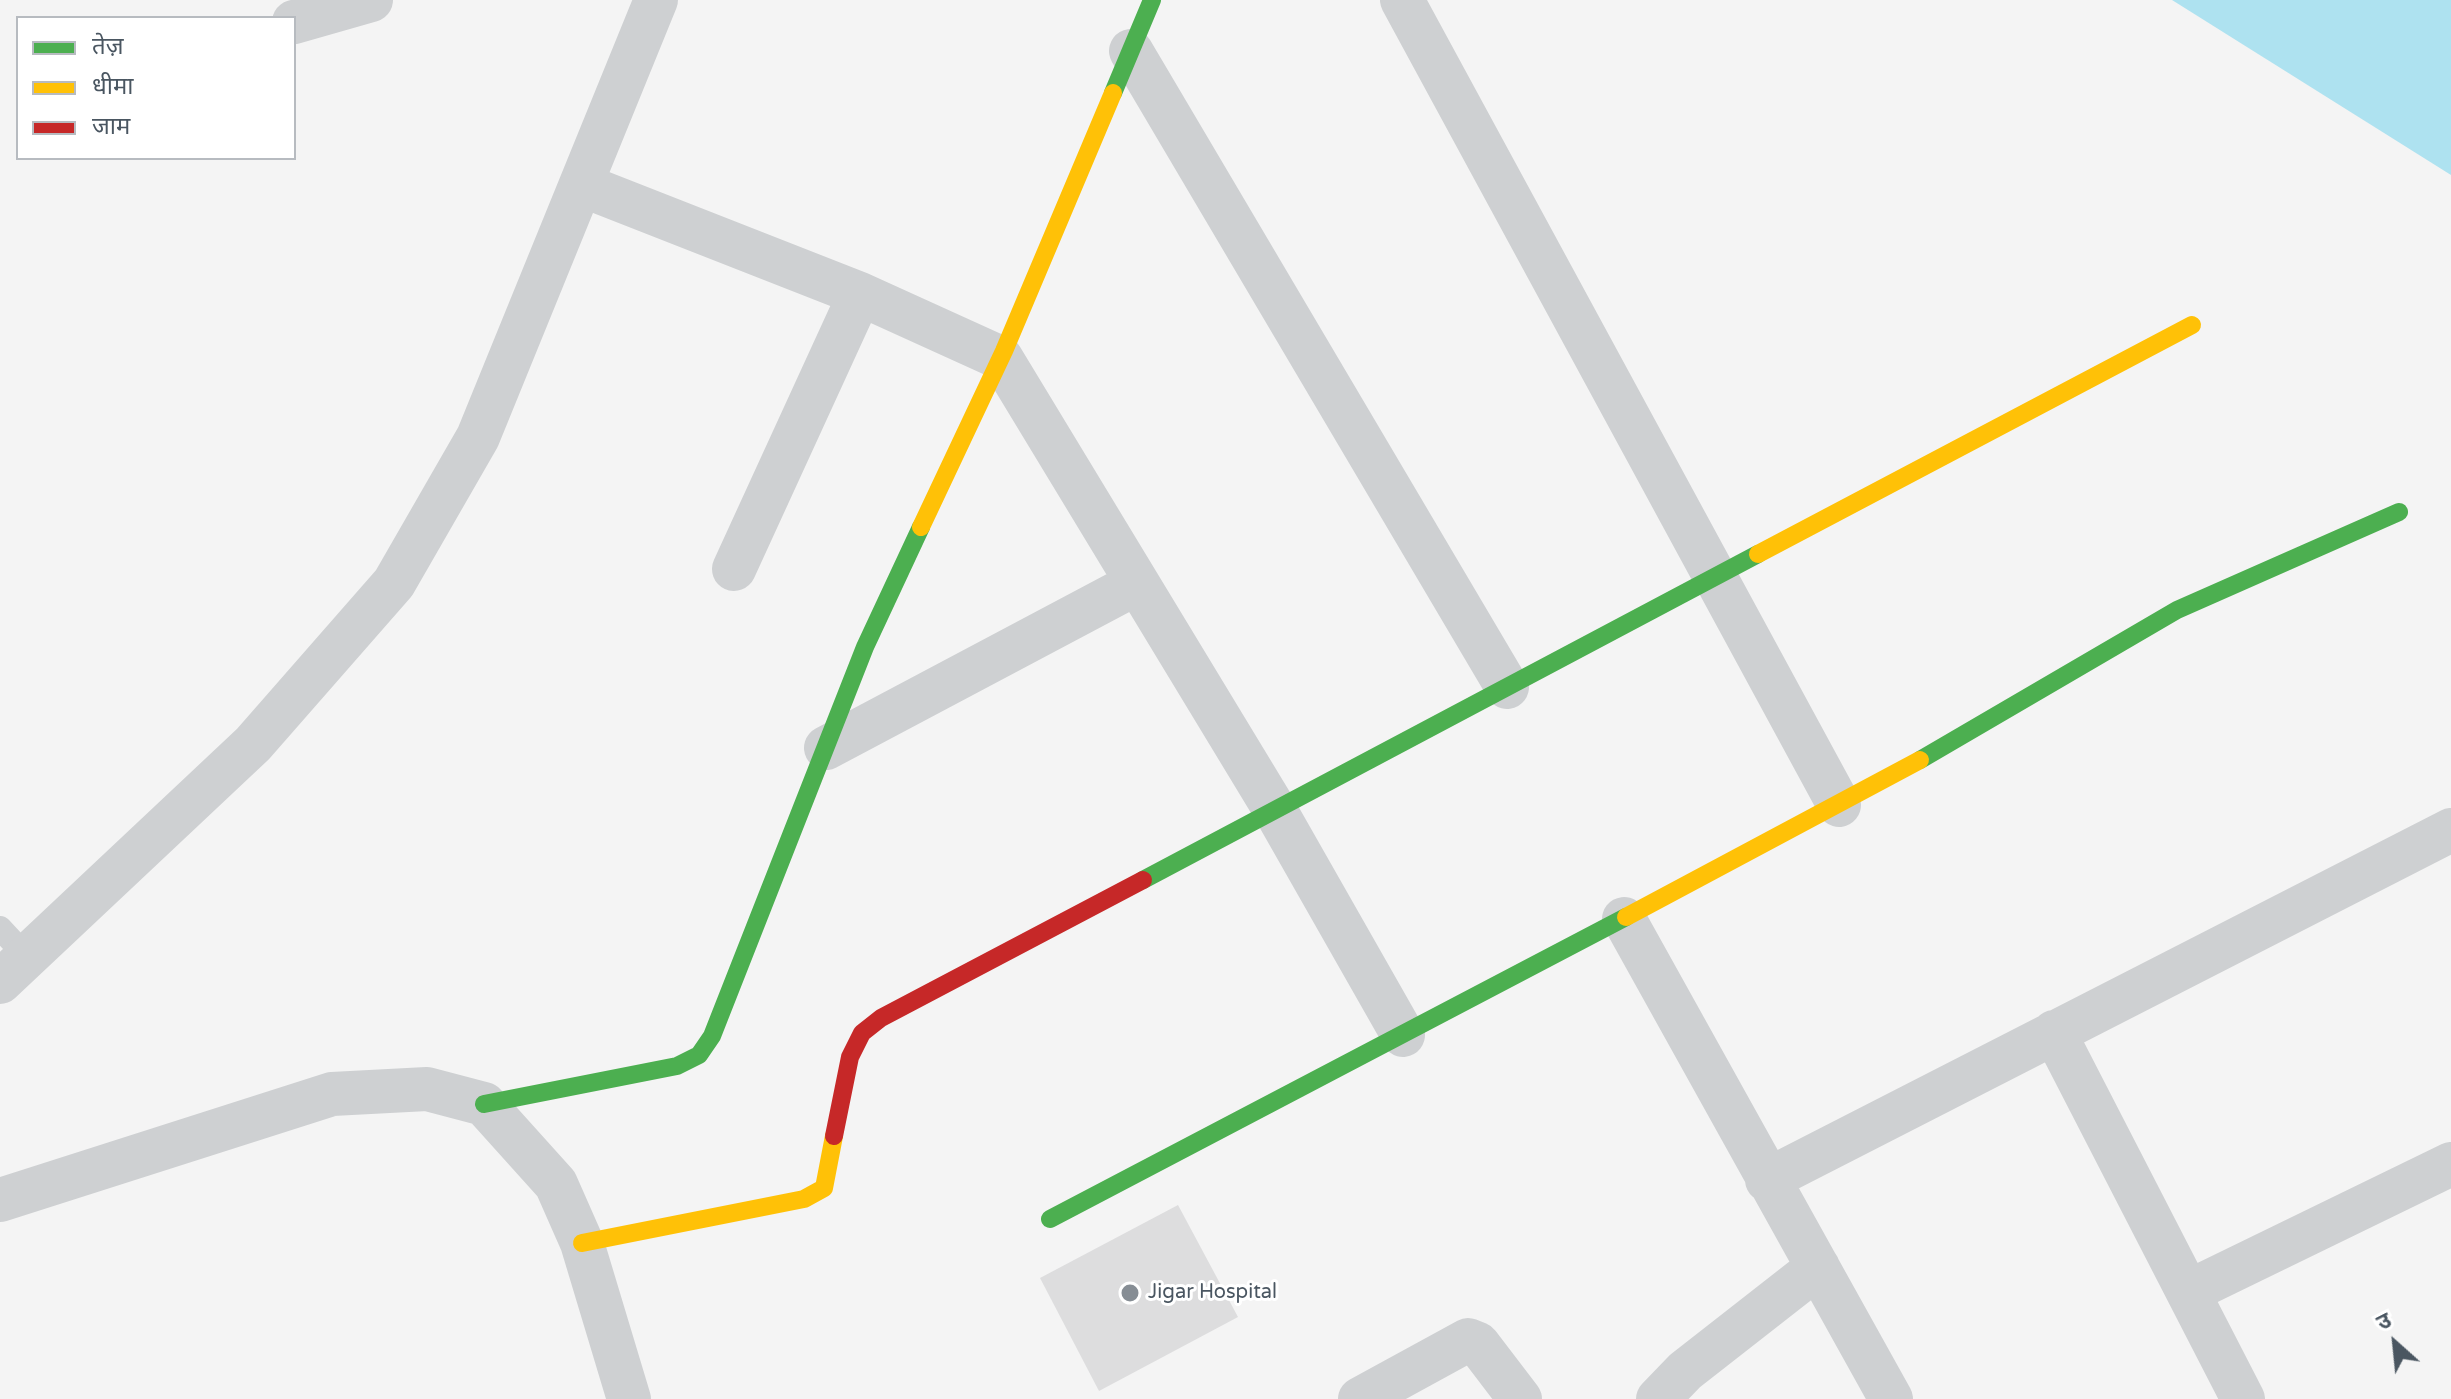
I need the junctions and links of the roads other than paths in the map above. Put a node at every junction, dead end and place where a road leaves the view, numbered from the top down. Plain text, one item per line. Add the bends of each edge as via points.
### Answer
1 (371, 0) edge
2 (656, 0) edge
3 (1152, 0) edge
4 (1402, 0) edge
5 (296, 21) edge
6 (1131, 51) junction
7 (582, 185) junction
8 (860, 294) junction
9 (2192, 325) dead end
10 (1001, 358) junction
11 (2399, 512) dead end
12 (734, 569) dead end
13 (1717, 576) junction
14 (1137, 583) junction
15 (1507, 687) junction
16 (826, 748) junction
17 (1839, 805) junction
18 (1275, 810) junction
19 (2451, 830) edge
20 (1624, 919) junction
21 (9, 955) edge
22 (2054, 1032) junction
23 (1403, 1035) junction
24 (484, 1104) junction
25 (2451, 1164) edge
26 (1767, 1180) junction
27 (0, 1200) edge
28 (1050, 1219) dead end
29 (582, 1243) junction
30 (1818, 1267) junction
31 (2188, 1292) junction
32 (629, 1399) edge
33 (1360, 1399) edge
34 (1520, 1399) edge
35 (1658, 1399) edge
36 (1891, 1399) edge
37 (2243, 1399) edge

1 - 5 street
2 - 7 street
3 - 6 street
4 - 13 street
6 - 10 street
6 - 15 street
7 - 8 street
7 - 21 street via 478,437 394,583 253,744
8 - 10 street
8 - 12 street
9 - 13 street
10 - 14 street
10 - 16 street via 865,647
11 - 17 street via 2177,610
13 - 15 street
13 - 17 street
14 - 16 street
14 - 18 street
15 - 18 street
16 - 24 street via 712,1036 699,1055 677,1066
17 - 20 street
18 - 23 street
18 - 29 street via 881,1018 862,1033 850,1057 824,1188 804,1199
19 - 22 street
20 - 23 street
20 - 26 street
22 - 26 street
22 - 31 street
23 - 28 street
24 - 27 street via 427,1089 332,1094
24 - 29 street via 556,1184
25 - 31 street
26 - 30 street
29 - 32 street
30 - 35 street via 1685,1371
30 - 36 street
31 - 37 street
33 - 34 street via 1468,1340 1478,1344

